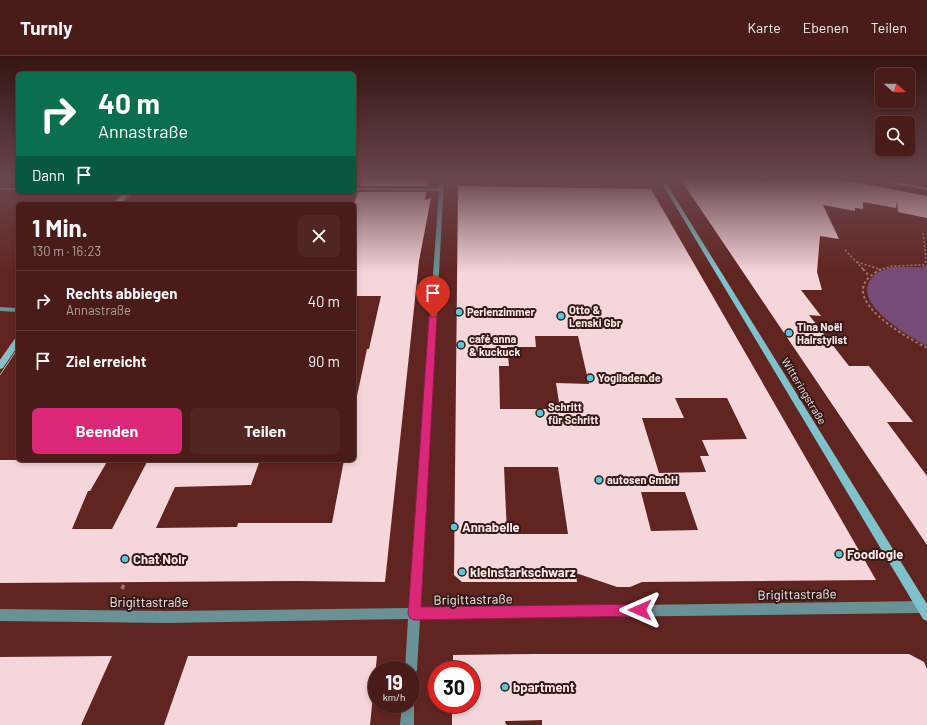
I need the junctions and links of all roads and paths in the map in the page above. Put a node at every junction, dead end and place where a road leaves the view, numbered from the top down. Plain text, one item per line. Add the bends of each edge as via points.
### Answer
1 (440, 211) edge
2 (681, 211) edge
3 (924, 232) dead end
4 (845, 250) dead end
5 (927, 260) edge
6 (857, 262) junction
7 (880, 269) junction
8 (869, 276) junction
9 (0, 310) edge
10 (16, 310) edge
11 (16, 344) edge
12 (927, 348) edge
13 (0, 366) edge
14 (125, 582) dead end
15 (122, 589) dead end
16 (925, 611) edge
17 (414, 614) junction
18 (0, 615) edge
19 (411, 661) edge
20 (408, 713) edge
21 (407, 725) edge

1 - 17 street
2 - 16 street, Witteringstraße
3 - 5 path
4 - 6 path
5 - 7 path via 924,265 919,266 892,266
6 - 7 path
6 - 8 path
7 - 8 path
8 - 12 path via 863,285 863,293 871,310
9 - 10 street
11 - 13 street
14 - 15 path
16 - 17 street, Brigittastraße
17 - 18 street, Brigittastraße via 166,617
17 - 19 street
20 - 21 street

